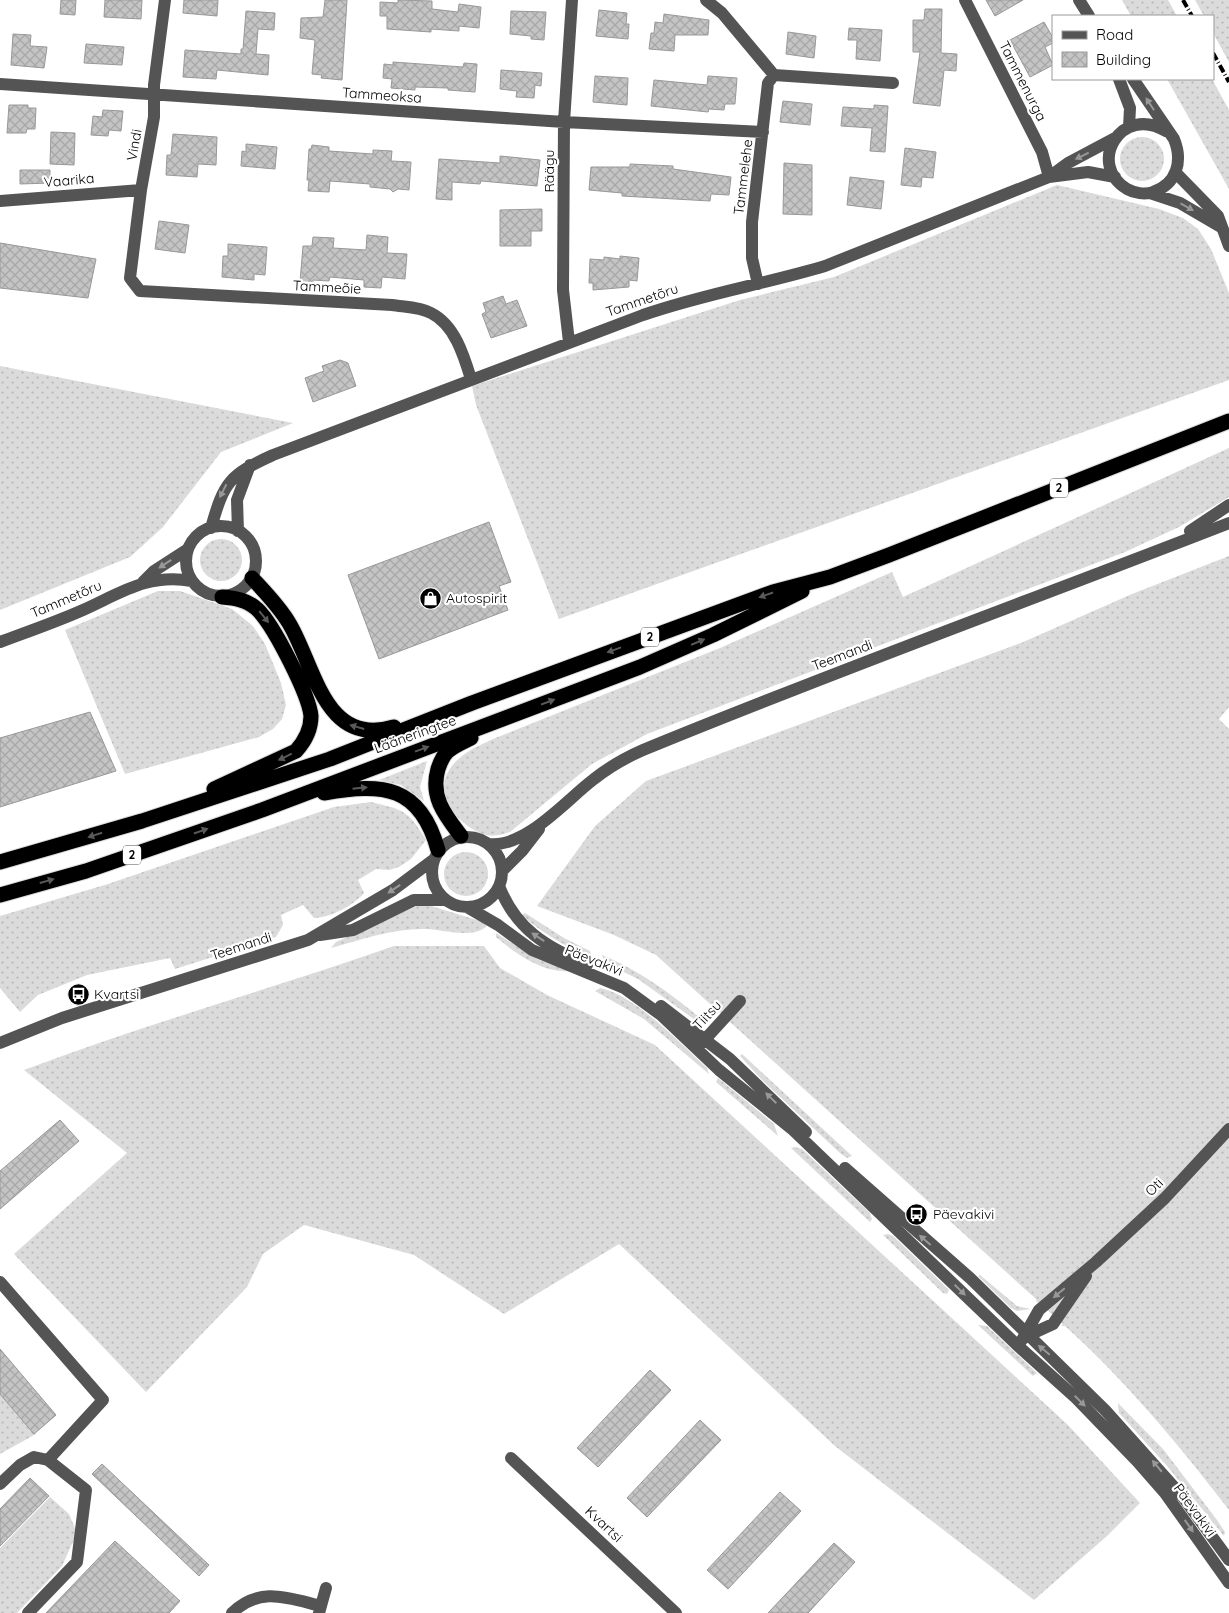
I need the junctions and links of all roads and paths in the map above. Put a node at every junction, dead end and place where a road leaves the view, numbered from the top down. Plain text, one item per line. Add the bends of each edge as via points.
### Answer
1 (165, 0) edge
2 (572, 0) edge
3 (706, 0) edge
4 (965, 0) edge
5 (1080, 0) edge
6 (1088, 15) edge
7 (774, 75) junction
8 (1119, 80) edge
9 (1134, 80) edge
10 (0, 84) edge
11 (893, 84) dead end
12 (154, 94) junction
13 (564, 122) junction
14 (1128, 127) junction
15 (1166, 131) junction
16 (763, 132) junction
17 (1116, 138) junction
18 (1176, 173) junction
19 (1049, 177) junction
20 (1114, 178) junction
21 (141, 190) junction
22 (1150, 193) junction
23 (0, 201) edge
24 (1221, 227) junction
25 (1229, 246) edge
26 (758, 284) junction
27 (140, 291) joint
28 (569, 342) junction
29 (471, 379) junction
30 (1229, 421) edge
31 (250, 465) junction
32 (1229, 506) edge
33 (1229, 523) edge
34 (211, 528) junction
35 (238, 531) junction
36 (1162, 548) junction
37 (188, 549) junction
38 (830, 577) junction
39 (252, 578) junction
40 (192, 581) junction
41 (143, 582) junction
42 (222, 597) junction
43 (0, 642) edge
44 (472, 704) junction
45 (502, 719) junction
46 (262, 810) junction
47 (548, 817) junction
48 (142, 821) junction
49 (461, 836) junction
50 (489, 844) junction
51 (436, 855) junction
52 (0, 862) edge
53 (502, 870) junction
54 (499, 886) junction
55 (0, 894) edge
56 (445, 900) junction
57 (467, 907) junction
58 (317, 936) junction
59 (740, 1001) dead end
60 (0, 1043) edge
61 (700, 1045) junction
62 (1229, 1129) edge
63 (1096, 1262) junction
64 (0, 1282) edge
65 (1022, 1340) junction
66 (511, 1458) dead end
67 (48, 1460) junction
68 (0, 1484) edge
69 (1229, 1560) edge
70 (1229, 1583) edge
71 (326, 1588) dead end
72 (320, 1610) edge
73 (28, 1613) edge
74 (232, 1613) edge
75 (676, 1613) edge

1 - 12 street, Vindi
2 - 13 street, Räägu
3 - 7 street via 722,12
4 - 19 street, Tammenurga via 1042,152
5 - 6 street
7 - 11 street
7 - 16 street, Tammelehe via 768,82
8 - 14 street via 1130,108
15 -> 9 street
10 - 12 street, Tammeoksa
12 - 13 street, Tammeoksa
12 - 21 street, Vindi via 154,117
13 - 16 street, Tammeoksa
13 - 28 street, Räägu via 563,290
14 - 15 street via 1148,123
14 - 17 street
15 - 18 street via 1178,150
16 - 26 street, Tammelehe via 752,222 752,258
17 -> 19 street, Tammetõru via 1068,163
17 - 20 street via 1109,157
18 - 22 street via 1170,182
18 - 24 street via 1218,216
19 - 20 street, Tammetõru via 1088,172
19 - 26 street, Tammetõru via 828,264
20 - 22 street via 1130,191
21 - 23 street, Vaarika
21 - 27 street, Vindi via 130,278
22 -> 24 street via 1180,204
24 - 25 street
26 - 28 street, Tammetõru via 683,301
27 - 29 street, Tammeõie via 422,310 437,317 450,330 460,345
28 - 29 street, Tammetõru
29 - 31 street, Tammetõru
30 - 38 highway, Lääneringtee / 2
31 -> 34 street, Tammetõru via 228,482
31 - 35 street via 237,500
32 - 36 street, Teemandi
33 - 36 street, Teemandi
34 - 35 street via 222,526
34 - 37 street via 202,532
35 - 39 street via 251,544 255,554
36 - 47 street, Teemandi via 637,752 595,778
37 - 40 street via 187,570
37 -> 41 street, Tammetõru
38 -> 44 highway, Lääneringtee / 2 via 773,592
45 -> 38 highway, Lääneringtee / 2 via 640,667
39 - 42 street via 240,591
44 -> 39 highway via 385,730 356,728 344,722 330,708 290,624
40 - 41 street, Tammetõru via 166,578
40 - 42 street via 205,592
41 - 43 street, Tammetõru
42 -> 48 highway via 240,599 257,608 268,622 306,700 311,715 310,728 296,752 286,758
44 - 48 highway, Lääneringtee / 2 via 330,759
46 -> 45 highway, Lääneringtee / 2
45 - 49 highway via 447,752 440,762 435,794 443,812
46 -> 51 highway via 345,789 370,787 389,790 413,803 426,818
55 -> 46 highway, Lääneringtee / 2 via 86,871
47 - 50 street, Teemandi via 512,841
47 - 53 street, Teemandi via 522,851
48 -> 52 highway, Lääneringtee / 2
49 - 50 street, Teemandi via 471,836
49 - 51 street, Teemandi via 445,844
50 - 53 street via 501,860
51 - 56 street via 431,871 433,882
51 -> 58 street, Teemandi via 393,890 338,920
53 - 54 street
54 - 57 street via 489,900
61 -> 54 street, Päevakivi via 641,990 562,953 529,932 513,915
56 - 57 street, Teemandi via 455,906
56 - 58 street, Teemandi via 414,900 353,930
57 - 61 street, Päevakivi via 532,950 624,988
58 - 60 street, Teemandi via 62,1018
59 - 61 street, Tiitsu
61 - 65 street, Päevakivi via 730,1059 848,1171 970,1278
62 - 63 street, Oti via 1165,1198
63 -> 65 street, Oti via 1039,1310
63 - 65 street, Oti via 1052,1324
64 - 67 street via 103,1400
69 -> 65 street, Päevakivi via 1149,1457 1055,1360
65 -> 70 street, Päevakivi via 1137,1460 1165,1493
66 - 75 street, Kvartsi
67 - 68 street via 34,1457
67 - 73 street via 86,1490 77,1562
71 - 72 street
72 - 74 street via 276,1596 253,1597

